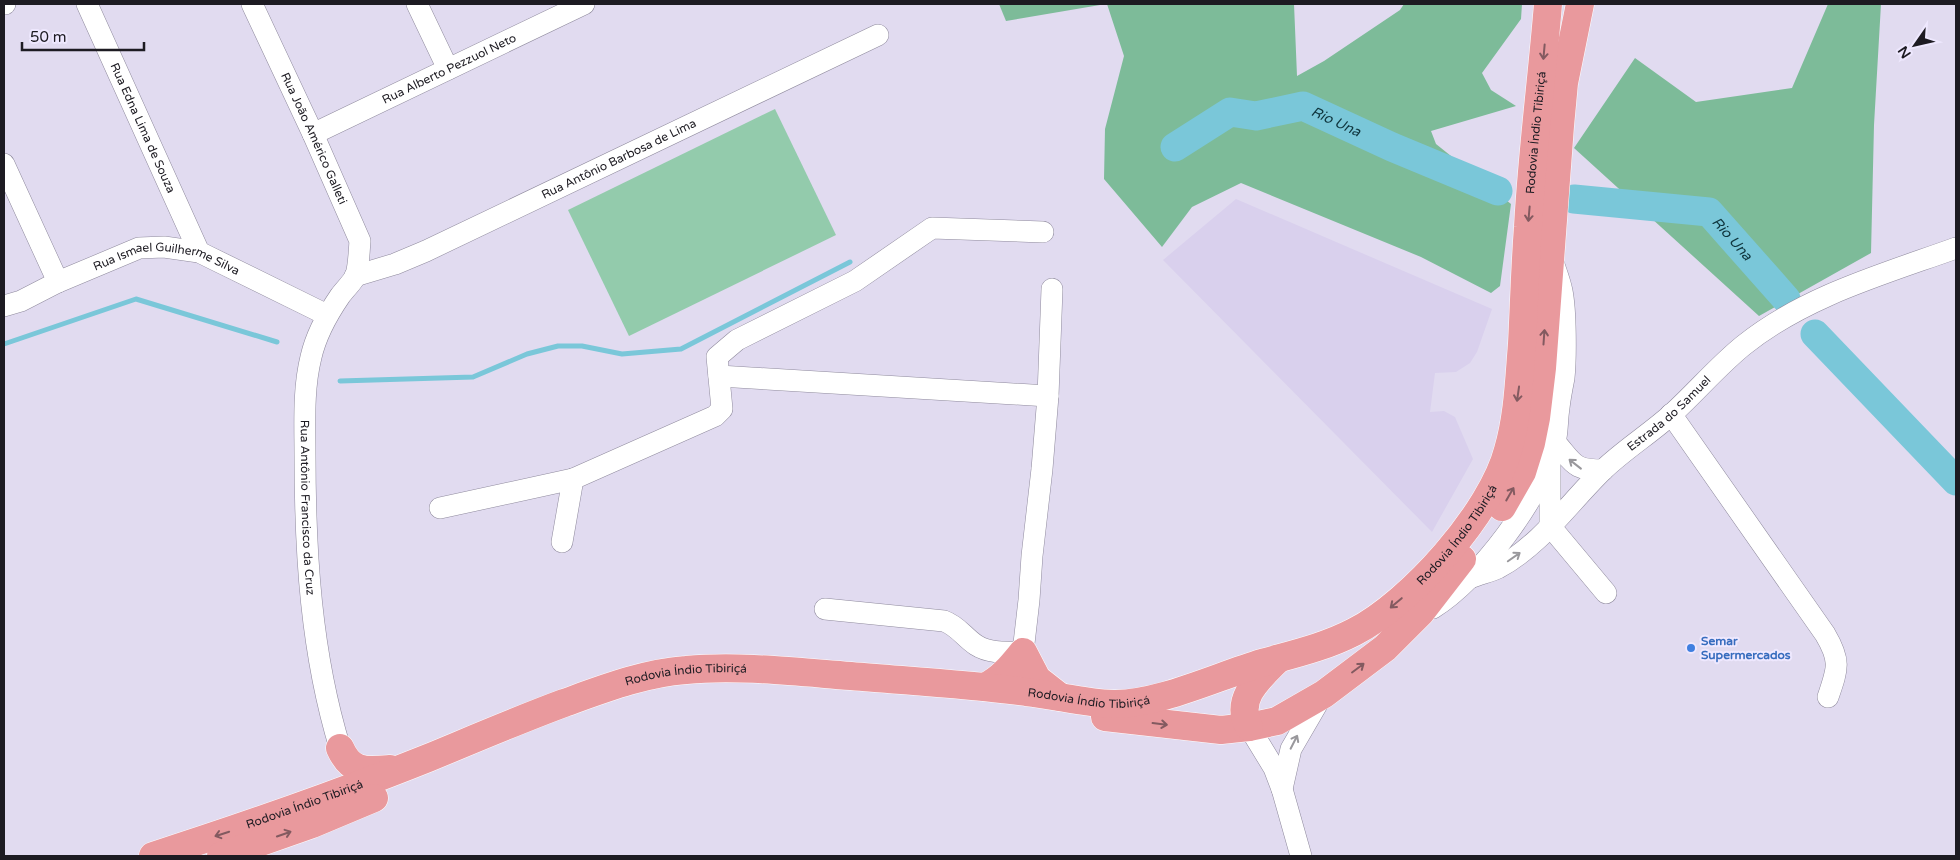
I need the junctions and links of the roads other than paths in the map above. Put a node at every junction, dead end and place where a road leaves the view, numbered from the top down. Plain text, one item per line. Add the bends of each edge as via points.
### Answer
1 (87, 4) edge
2 (252, 4) edge
3 (417, 4) edge
4 (1548, 4) edge
5 (1580, 4) edge
6 (580, 5) edge
7 (878, 35) dead end
8 (448, 69) junction
9 (314, 134) junction
10 (4, 164) edge
11 (1042, 232) dead end
12 (1956, 248) edge
13 (199, 252) junction
14 (1550, 255) junction
15 (355, 276) junction
16 (58, 282) junction
17 (1052, 289) dead end
18 (4, 306) edge
19 (327, 316) junction
20 (719, 376) junction
21 (1048, 396) junction
22 (1671, 414) junction
23 (1553, 450) junction
24 (1603, 470) junction
25 (573, 479) junction
26 (440, 508) dead end
27 (1550, 526) junction
28 (562, 542) dead end
29 (1470, 578) junction
30 (1606, 593) dead end
31 (825, 609) dead end
32 (1416, 617) junction
33 (1023, 652) junction
34 (1279, 658) junction
35 (985, 687) junction
36 (1324, 694) junction
37 (1060, 697) junction
38 (1828, 697) dead end
39 (1248, 727) junction
40 (340, 748) junction
41 (425, 759) junction
42 (1282, 789) junction
43 (285, 813) junction
44 (153, 856) edge
45 (221, 856) edge
46 (1301, 856) edge

1 - 13 street, Rua Edna Lima de Souza
2 - 9 street, Rua João Américo Galleti
3 - 8 street
4 -> 34 highway, Rodovia Índio Tibiriçá via 1528,222 1519,383 1511,437 1501,471 1462,535 1396,603 1360,630 1322,647
5 - 14 highway, Rodovia Índio Tibiriçá via 1564,83
6 - 8 street, Rua Alberto Pezzuol Neto
7 - 15 street, Rua Antônio Barbosa de Lima via 426,252
8 - 9 street, Rua Alberto Pezzuol Neto
9 - 15 street, Rua João Américo Galleti via 360,241
10 - 16 street
11 - 20 street via 932,228 856,281 737,340 717,357
12 - 22 street, Estrada do Samuel via 1859,283 1774,324 1743,345
13 - 16 street, Rua Ismael Guilherme Silva via 182,248 139,248
13 - 19 street, Rua Ismael Guilherme Silva
14 - 23 street via 1562,291 1564,317 1564,376
32 -> 14 highway, Rodovia Índio Tibiriçá via 1507,499 1522,472 1537,410
15 - 19 street, Rua Antônio Francisco da Cruz
16 - 18 street, Rua Ismael Guilherme Silva
17 - 21 street
19 - 40 street, Rua Antônio Francisco da Cruz via 311,358 306,403 305,513 312,617 331,720
20 - 21 street
20 - 25 street via 722,409 715,416
21 - 33 street
22 - 24 street, Estrada do Samuel
22 - 38 street via 1835,651 1837,671
24 -> 23 street via 1585,470
23 - 27 street
23 - 29 street via 1526,507
24 - 27 street, Estrada do Samuel
25 - 26 street
25 - 28 street
29 -> 27 street, Estrada do Samuel via 1498,568
27 - 30 street
29 - 32 street via 1444,601
31 - 33 street via 944,621 984,650
36 -> 32 highway, Rodovia Índio Tibiriçá via 1384,648
33 - 35 highway via 997,681
33 - 37 highway via 1037,679
34 - 37 highway, Rodovia Índio Tibiriçá via 1138,702 1115,704
34 - 39 highway via 1247,693 1244,719
35 - 37 highway, Rodovia Índio Tibiriçá
35 - 41 highway, Rodovia Índio Tibiriçá via 814,673 684,670 640,678 594,692
36 - 39 highway, Rodovia Índio Tibiriçá via 1277,721
42 -> 36 street via 1291,749
39 - 42 street via 1274,768
45 -> 39 highway, Rodovia Índio Tibiriçá via 312,824 616,699 702,683 900,697 1220,730
40 - 41 highway via 350,765 369,770 390,770
40 - 43 highway via 330,780 322,789
41 - 43 highway, Rodovia Índio Tibiriçá
42 - 46 street
43 -> 44 highway, Rodovia Índio Tibiriçá

